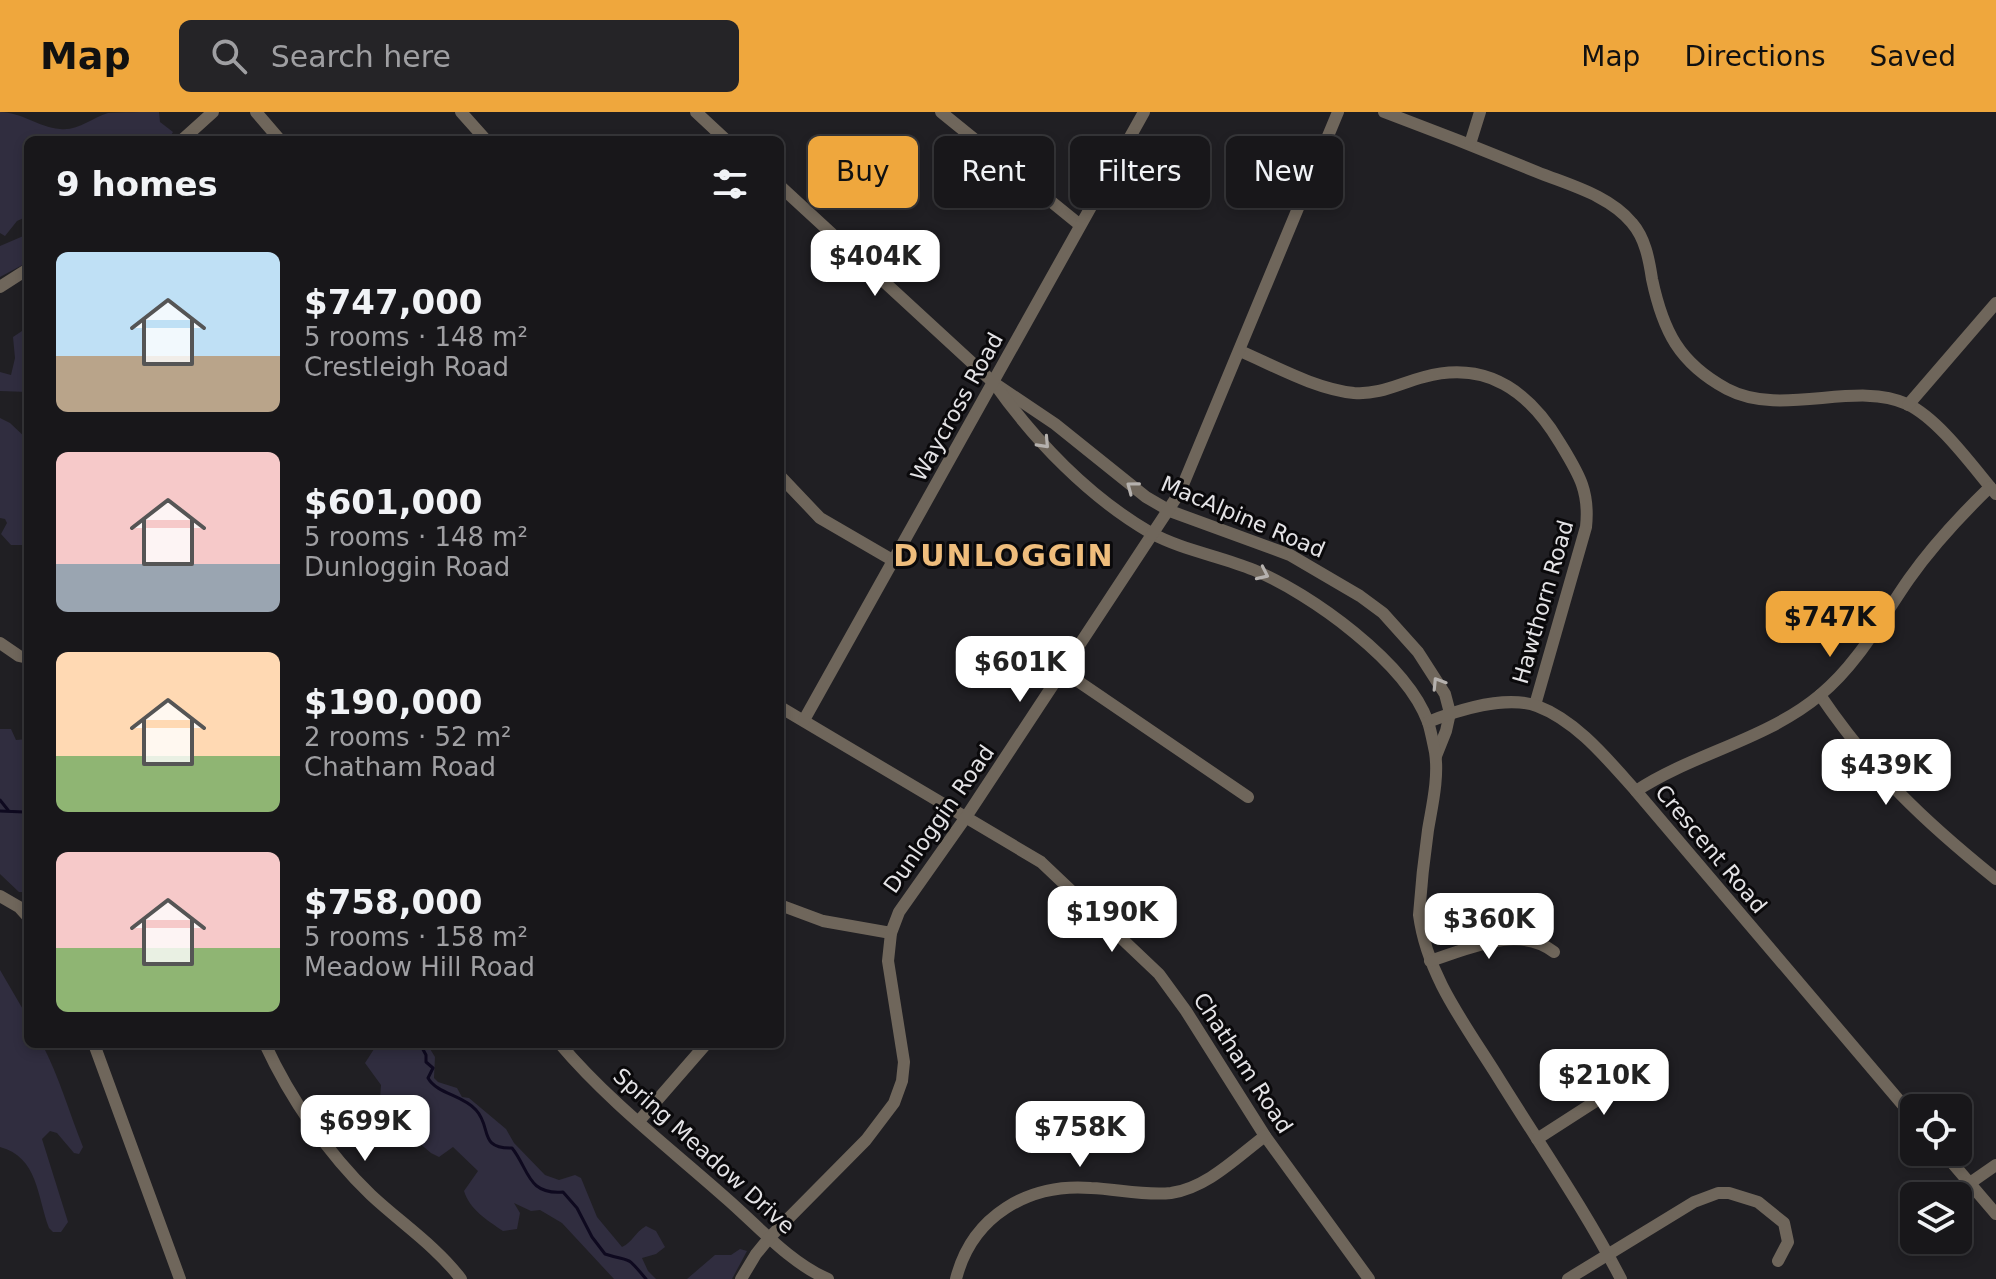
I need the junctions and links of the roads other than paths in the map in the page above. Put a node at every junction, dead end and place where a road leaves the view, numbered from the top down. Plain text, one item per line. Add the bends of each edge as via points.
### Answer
1 (213, 112) edge
2 (256, 112) edge
3 (461, 112) edge
4 (696, 112) edge
5 (941, 112) edge
6 (1144, 112) edge
7 (1338, 112) edge
8 (1384, 112) edge
9 (1480, 112) edge
10 (186, 136) edge
11 (277, 136) edge
12 (482, 136) edge
13 (722, 136) edge
14 (1470, 144) junction
15 (784, 190) edge
16 (1080, 225) junction
17 (24, 272) edge
18 (0, 287) edge
19 (1996, 303) edge
20 (1240, 351) junction
21 (994, 383) junction
22 (1908, 405) junction
23 (784, 480) edge
24 (1993, 491) edge
25 (1170, 511) junction
26 (1154, 534) junction
27 (894, 561) junction
28 (0, 643) edge
29 (24, 657) edge
30 (1063, 671) junction
31 (1820, 695) junction
32 (1535, 705) junction
33 (784, 709) edge
34 (1450, 713) junction
35 (804, 720) junction
36 (1428, 722) junction
37 (1436, 756) junction
38 (1636, 791) junction
39 (1248, 797) dead end
40 (966, 817) junction
41 (1996, 879) edge
42 (0, 896) edge
43 (784, 906) edge
44 (24, 913) edge
45 (891, 933) junction
46 (1554, 952) dead end
47 (1430, 961) junction
48 (95, 1048) edge
49 (267, 1048) edge
50 (564, 1048) edge
51 (703, 1048) edge
52 (1652, 1065) dead end
53 (1900, 1102) edge
54 (639, 1121) junction
55 (1265, 1136) junction
56 (1537, 1139) junction
57 (1996, 1165) edge
58 (1955, 1166) edge
59 (1969, 1182) edge
60 (1971, 1182) edge
61 (1972, 1185) edge
62 (1996, 1214) edge
63 (770, 1237) junction
64 (1608, 1255) junction
65 (1778, 1261) dead end
66 (180, 1279) edge
67 (461, 1279) edge
68 (741, 1279) edge
69 (828, 1279) edge
70 (956, 1279) edge
71 (1369, 1279) edge
72 (1568, 1279) edge
73 (1621, 1279) edge

1 - 10 street
2 - 11 street
3 - 12 street
4 - 13 street
5 - 16 street
6 - 16 street, Waycross Road
7 - 20 street, Dunloggin Road
8 - 14 street
9 - 14 street
14 - 22 street via 1583,190 1623,213 1646,248 1671,340 1697,370 1717,383 1773,400 1873,397
15 - 21 street, MacAlpine Road
16 - 21 street, Waycross Road
17 - 18 street
19 - 22 street
20 - 25 street, Dunloggin Road
20 - 32 street, Hawthorn Road via 1350,392 1387,390 1439,374 1479,375 1519,392 1539,411 1579,476 1588,508
25 -> 21 street, MacAlpine Road
21 -> 26 street, MacAlpine Road via 1069,471
21 - 27 street, Waycross Road
22 - 24 street via 1935,426
23 - 27 street via 820,518
24 - 31 street via 1943,535 1865,648
25 - 26 street, Dunloggin Road
34 -> 25 street, MacAlpine Road via 1445,694 1419,654 1383,613 1360,596 1285,552
26 - 30 street, Dunloggin Road
26 -> 36 street, MacAlpine Road via 1252,569 1329,615 1381,655
27 - 35 street, Waycross Road
28 - 29 street
30 - 39 street
30 - 40 street, Dunloggin Road
31 - 38 street via 1765,730 1676,767
31 - 41 street via 1894,789
32 - 34 street, Crescent Road via 1491,704
32 - 38 street, Crescent Road via 1573,728
33 - 35 street, Chatham Road
34 - 36 street, Crescent Road
34 - 37 street, MacAlpine Road
35 - 40 street, Chatham Road
36 - 37 street, MacAlpine Road
37 - 47 street, MacAlpine Road via 1419,915
38 - 53 street, Crescent Road
40 - 45 street, Dunloggin Road via 905,901
40 - 55 street, Chatham Road via 1049,869 1159,974
42 - 44 street
43 - 45 street via 823,921
45 - 63 street, Dunloggin Road via 888,961 904,1062 894,1103 866,1140
46 - 47 street via 1522,938 1505,939
47 - 56 street, MacAlpine Road
48 - 66 street
49 - 67 street via 345,1167
50 - 54 street, Spring Meadow Drive
51 - 54 street
52 - 56 street
54 - 63 street, Spring Meadow Drive
55 - 70 street via 1201,1182 1172,1193 1085,1187 1027,1195 982,1229
55 - 71 street, Chatham Road
56 - 64 street, MacAlpine Road
57 - 60 street
58 - 59 street
61 - 62 street
63 - 68 street, Dunloggin Road
63 - 69 street, Spring Meadow Drive
64 - 65 street via 1707,1195 1729,1193 1758,1202 1784,1223 1788,1242
64 - 72 street
64 - 73 street, MacAlpine Road

